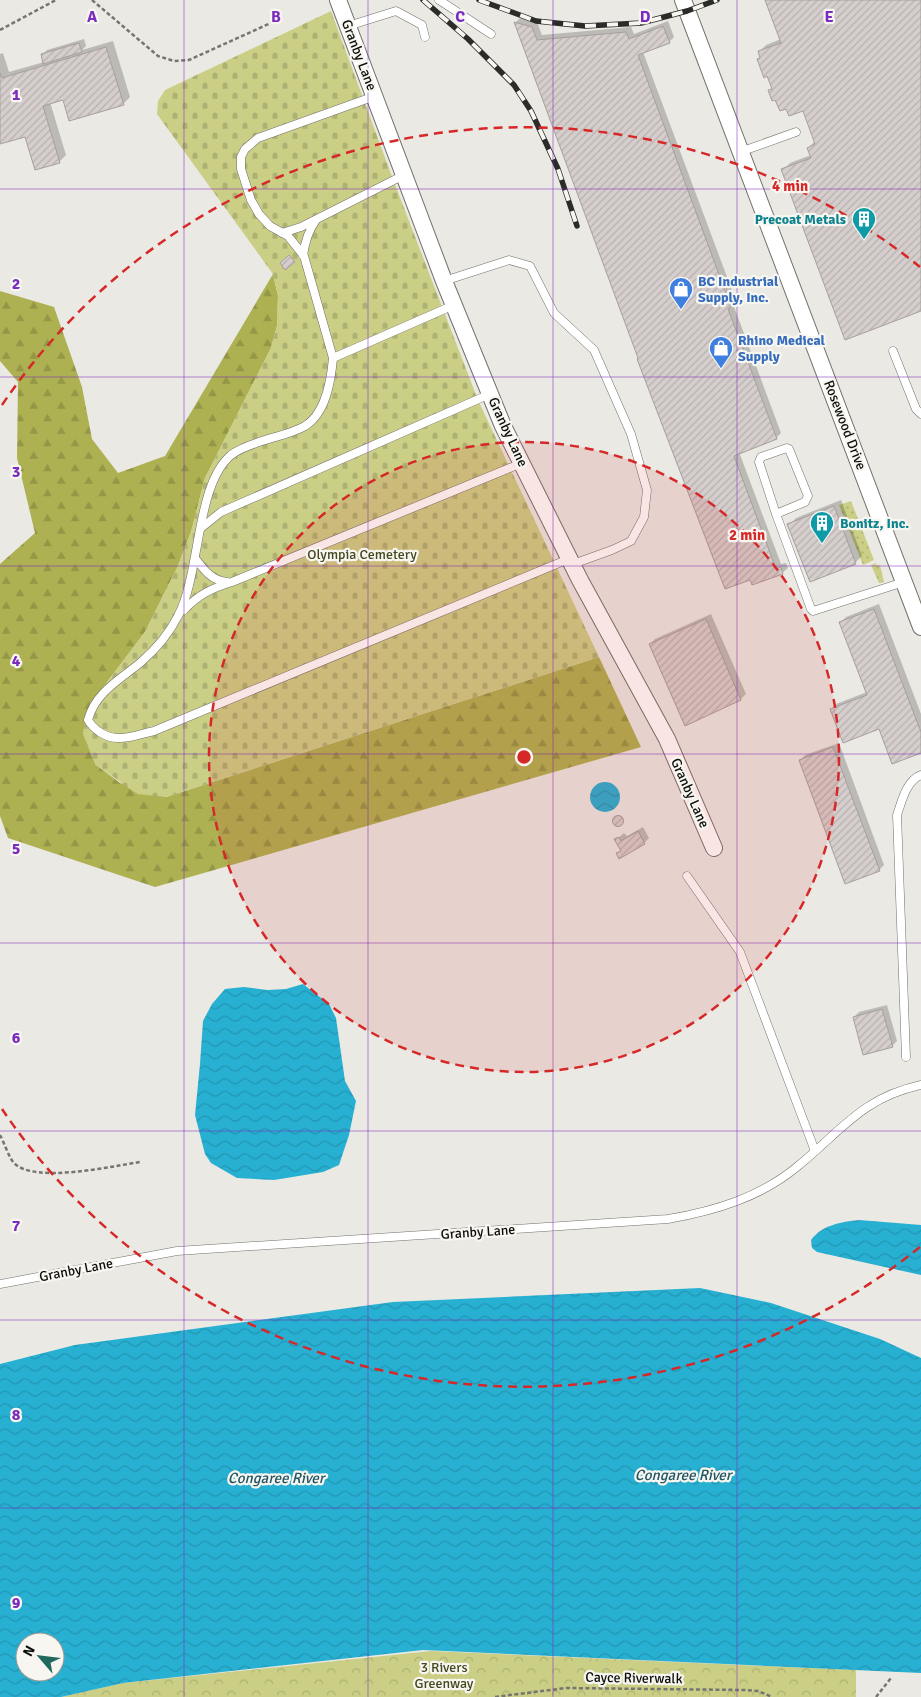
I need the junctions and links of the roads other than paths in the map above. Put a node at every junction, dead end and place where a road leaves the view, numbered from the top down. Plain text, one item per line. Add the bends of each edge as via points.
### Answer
1 (338, 0) edge
2 (439, 0) edge
3 (683, 0) edge
4 (348, 26) junction
5 (491, 34) dead end
6 (425, 38) dead end
7 (374, 96) junction
8 (796, 132) dead end
9 (740, 152) junction
10 (404, 175) junction
11 (317, 219) junction
12 (282, 233) junction
13 (303, 255) junction
14 (444, 281) junction
15 (454, 305) junction
16 (893, 351) dead end
17 (333, 358) junction
18 (490, 394) junction
19 (921, 414) edge
20 (522, 463) junction
21 (205, 509) junction
22 (218, 514) junction
23 (776, 514) junction
24 (201, 528) junction
25 (195, 558) junction
26 (572, 561) junction
27 (232, 582) junction
28 (904, 582) junction
29 (178, 617) junction
30 (921, 627) edge
31 (921, 775) edge
32 (714, 848) dead end
33 (687, 876) dead end
34 (906, 1057) dead end
35 (921, 1085) edge
36 (815, 1151) junction
37 (0, 1284) edge

1 - 4 street, Granby Lane
2 - 5 lane
3 - 9 street, Rosewood Drive
4 - 6 lane via 396,11 422,25
4 - 7 street, Granby Lane
7 - 10 street, Granby Lane
7 - 12 lane via 258,138 245,149 241,169 251,200 270,226
8 - 9 lane
9 - 28 street, Rosewood Drive
10 - 11 lane
10 - 14 street, Granby Lane
11 - 12 lane
11 - 13 lane via 310,230
12 - 13 lane
13 - 17 lane
14 - 15 street, Granby Lane
14 - 26 lane via 509,260 530,266 554,313 594,350 631,434 647,490 644,517 630,541 612,550
15 - 17 lane
15 - 18 street, Granby Lane
16 - 19 lane via 916,409
17 - 21 lane via 326,398 315,417 305,426 241,448 230,456 213,481
18 - 20 street, Granby Lane
18 - 22 lane
20 - 26 street, Granby Lane
20 - 27 lane
21 - 22 lane
21 - 24 lane
22 - 24 lane
23 - 23 lane via 759,459 787,448 808,499
23 - 28 lane via 813,611
24 - 25 lane
25 - 27 lane via 211,576 221,582
25 - 29 lane
26 - 29 lane via 154,731 118,738 92,727 88,720 90,711 99,697 158,646
26 - 32 street, Granby Lane via 666,739
27 - 29 lane via 203,593
28 - 30 street, Rosewood Drive
31 - 34 lane via 909,785 897,815
33 - 36 lane via 740,952
35 - 36 lane, Granby Lane via 880,1099 859,1112
36 - 37 lane, Granby Lane via 798,1167 734,1204 668,1220 177,1251

